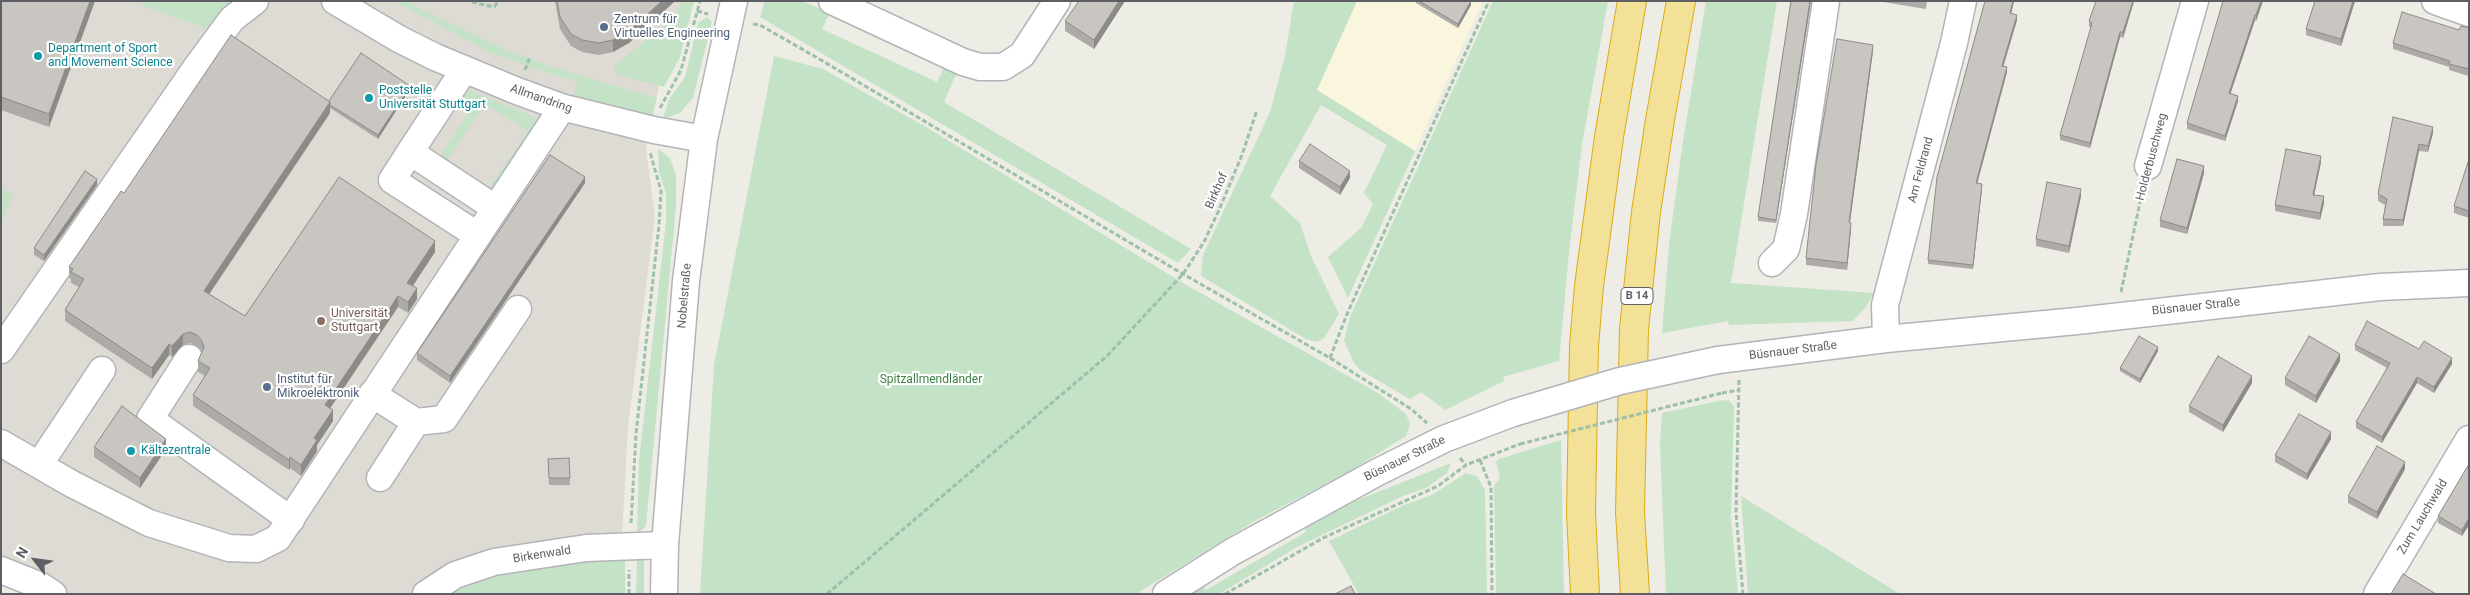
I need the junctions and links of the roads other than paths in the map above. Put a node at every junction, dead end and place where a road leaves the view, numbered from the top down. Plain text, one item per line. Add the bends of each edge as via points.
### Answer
1 (255, 1) edge
2 (335, 1) edge
3 (832, 1) edge
4 (1057, 1) edge
5 (1632, 1) edge
6 (1681, 1) edge
7 (1826, 1) edge
8 (1963, 1) edge
9 (2196, 1) edge
10 (2435, 1) edge
11 (732, 10) edge
12 (2469, 13) edge
13 (464, 70) junction
14 (561, 107) junction
15 (704, 139) junction
16 (410, 152) junction
17 (2148, 166) road end
18 (495, 208) junction
19 (477, 236) junction
20 (1772, 263) dead end
21 (2469, 283) edge
22 (518, 309) dead end
23 (1886, 339) junction
24 (1, 350) edge
25 (189, 358) dead end
26 (102, 370) dead end
27 (372, 394) junction
28 (416, 422) junction
29 (2469, 439) edge
30 (1, 443) edge
31 (38, 465) junction
32 (380, 478) dead end
33 (291, 520) junction
34 (665, 545) junction
35 (1, 570) edge
36 (53, 594) edge
37 (426, 594) edge
38 (664, 594) edge
39 (1166, 594) edge
40 (1586, 594) edge
41 (1635, 594) edge
42 (2377, 594) edge

1 - 24 street via 232,19
2 - 13 street, Allmandring via 400,39
3 - 4 street via 980,67 1003,67 1022,55
5 - 40 highway via 1609,137 1584,346 1580,513
6 - 41 highway, B 14 via 1648,202 1634,330 1630,512
7 - 20 street via 1794,214 1786,249
8 - 23 street, Am Feldrand via 1885,305
9 - 17 street, Holderbuschweg
10 - 12 street
11 - 15 street, Nobelstraße
13 - 14 street, Allmandring
13 - 16 street
14 - 15 street, Allmandring
14 - 18 street
15 - 34 street, Nobelstraße via 686,281
16 - 18 street
16 - 19 street via 392,180
18 - 19 street
19 - 27 street
21 - 23 street, Büsnauer Straße via 2380,287
22 - 28 street via 444,419
23 - 39 street, Büsnauer Straße, bridge via 1718,360 1620,381 1513,413 1444,439 1276,527
25 - 33 street via 150,419
26 - 31 street
27 - 28 street
27 - 33 street
28 - 32 street
29 - 42 street, Zum Lauchwald
30 - 31 street
31 - 33 street via 149,523 229,548 256,549 278,538
34 - 37 street, Birkenwald via 586,548 494,562 456,575
34 - 38 street, Nobelstraße
35 - 36 street

